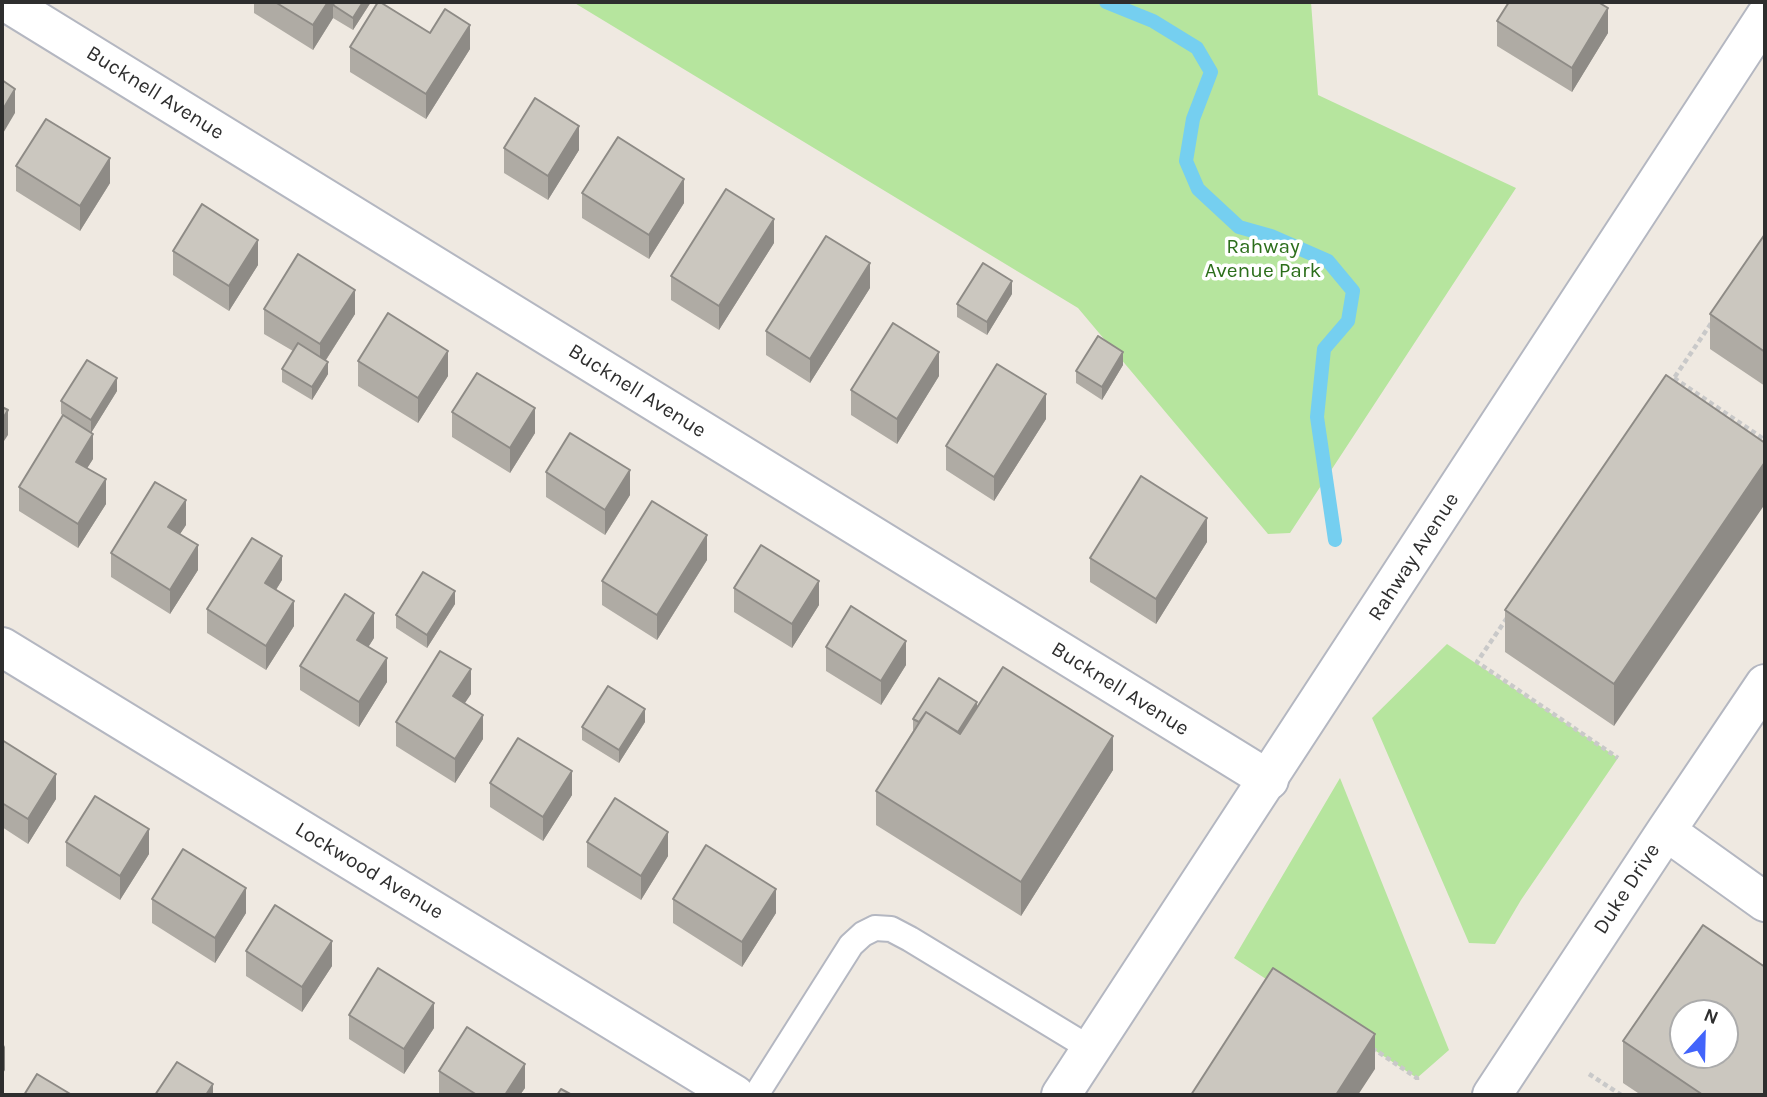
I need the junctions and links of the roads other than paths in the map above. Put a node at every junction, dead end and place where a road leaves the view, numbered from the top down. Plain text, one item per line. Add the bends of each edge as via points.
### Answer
1 (6, 2) edge
2 (1765, 17) edge
3 (2, 647) edge
4 (1765, 684) edge
5 (1269, 780) junction
6 (1666, 831) junction
7 (1765, 902) edge
8 (1091, 1049) junction
9 (735, 1095) edge
10 (756, 1095) edge
11 (1061, 1095) edge
12 (1492, 1095) edge

1 - 5 street, Bucknell Avenue
2 - 5 street, Rahway Avenue
3 - 9 street, Lockwood Avenue
4 - 6 street, Duke Drive
5 - 8 street, Rahway Avenue
6 - 7 street
6 - 12 street, Duke Drive
8 - 10 lane via 910,939 891,929 875,928 851,945
8 - 11 street, Rahway Avenue

